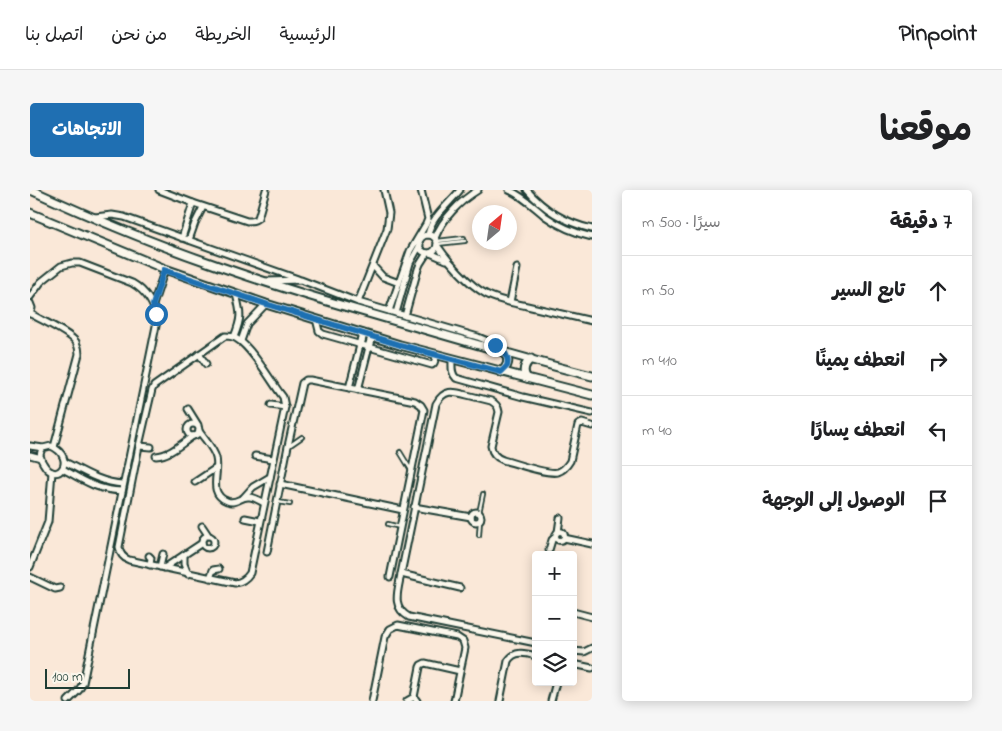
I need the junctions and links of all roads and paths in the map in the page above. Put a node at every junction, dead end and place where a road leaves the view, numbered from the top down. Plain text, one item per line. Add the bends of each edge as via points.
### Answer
1 (31, 190) edge
2 (160, 190) edge
3 (266, 190) edge
4 (384, 190) edge
5 (421, 190) edge
6 (460, 190) edge
7 (478, 190) edge
8 (511, 190) edge
9 (527, 190) edge
10 (193, 203) junction
11 (203, 207) junction
12 (30, 212) edge
13 (92, 217) junction
14 (592, 229) edge
15 (428, 235) junction
16 (592, 237) edge
17 (182, 238) junction
18 (464, 239) dead end
19 (188, 240) junction
20 (437, 242) junction
21 (420, 245) junction
22 (429, 253) junction
23 (447, 260) junction
24 (373, 266) junction
25 (518, 268) dead end
26 (164, 270) junction
27 (301, 280) junction
28 (263, 281) junction
29 (399, 283) junction
30 (236, 294) junction
31 (30, 297) edge
32 (358, 302) junction
33 (510, 302) junction
34 (30, 303) edge
35 (266, 304) junction
36 (153, 305) junction
37 (398, 305) junction
38 (407, 308) junction
39 (389, 311) junction
40 (396, 313) junction
41 (30, 314) edge
42 (405, 316) junction
43 (316, 320) junction
44 (592, 321) edge
45 (363, 334) junction
46 (234, 337) junction
47 (372, 337) junction
48 (241, 342) junction
49 (360, 345) junction
50 (369, 347) junction
51 (505, 353) junction
52 (199, 354) junction
53 (437, 355) junction
54 (452, 360) junction
55 (530, 360) junction
56 (206, 364) dead end
57 (501, 372) junction
58 (592, 376) edge
59 (527, 378) junction
60 (349, 388) junction
61 (358, 390) junction
62 (592, 395) edge
63 (271, 405) dead end
64 (284, 407) junction
65 (188, 409) dead end
66 (592, 413) edge
67 (198, 425) junction
68 (592, 426) edge
69 (200, 432) junction
70 (193, 436) junction
71 (302, 437) dead end
72 (30, 446) edge
73 (139, 446) junction
74 (288, 446) junction
75 (54, 447) junction
76 (151, 447) dead end
77 (43, 448) junction
78 (400, 452) dead end
79 (30, 455) edge
80 (156, 456) dead end
81 (255, 456) dead end
82 (40, 458) junction
83 (273, 460) junction
84 (65, 462) junction
85 (216, 468) junction
86 (63, 469) junction
87 (411, 470) junction
88 (52, 472) junction
89 (270, 476) junction
90 (195, 482) dead end
91 (123, 484) junction
92 (280, 484) junction
93 (122, 491) junction
94 (483, 494) dead end
95 (244, 498) junction
96 (277, 502) junction
97 (264, 503) junction
98 (290, 504) dead end
99 (414, 507) junction
100 (403, 510) junction
101 (479, 513) junction
102 (471, 517) junction
103 (245, 518) dead end
104 (560, 518) dead end
105 (260, 521) junction
106 (480, 521) junction
107 (388, 524) dead end
108 (202, 526) dead end
109 (400, 527) junction
110 (556, 534) junction
111 (208, 535) junction
112 (479, 536) dead end
113 (202, 543) junction
114 (592, 544) edge
115 (549, 550) dead end
116 (267, 552) dead end
117 (163, 554) dead end
118 (184, 555) junction
119 (149, 556) dead end
120 (150, 565) junction
121 (30, 567) edge
122 (162, 568) junction
123 (219, 570) dead end
124 (188, 574) junction
125 (401, 574) junction
126 (30, 577) edge
127 (390, 577) dead end
128 (210, 578) junction
129 (60, 588) dead end
130 (460, 588) dead end
131 (577, 613) edge
132 (592, 617) edge
133 (532, 642) edge
134 (592, 648) edge
135 (577, 651) edge
136 (532, 655) edge
137 (577, 665) edge
138 (592, 668) edge
139 (460, 671) junction
140 (555, 686) edge
141 (416, 699) edge
142 (68, 701) edge
143 (372, 701) edge
144 (408, 701) edge
145 (454, 701) edge
146 (500, 701) edge
147 (551, 701) edge

1 - 13 street
2 - 10 street
3 - 11 street via 255,220 247,221
4 - 24 street via 389,221
5 - 29 street via 428,219 410,250
6 - 15 street via 434,219
7 - 20 street via 460,203 443,224
8 - 16 street via 549,219
9 - 14 street via 559,216
10 - 11 street
10 - 17 street
11 - 19 street
12 - 26 street
13 - 17 street via 124,217
13 - 28 street
15 - 20 street
15 - 21 street via 422,238
17 - 19 street
18 - 20 lane
19 - 27 street
20 - 22 street via 436,249
20 - 23 street
21 - 22 street
21 - 37 street via 410,263
22 - 23 street
22 - 38 street via 420,264
23 - 33 street via 479,289 496,299
24 - 29 street via 383,277
24 - 32 street
25 - 33 street
26 - 30 street
26 - 36 street
27 - 28 street
27 - 32 street
28 - 51 street
29 - 39 street
30 - 35 street
30 - 46 street via 241,316
31 - 36 street via 41,282 58,268 76,262 132,282
32 - 39 street
33 - 44 street
34 - 41 street
35 - 43 street
35 - 48 street via 247,324
36 - 91 street via 157,321
37 - 38 street
37 - 40 street
38 - 42 street
39 - 40 street
40 - 42 street
41 - 75 street via 70,336 79,351
42 - 51 street via 478,337
43 - 45 street
43 - 49 street via 318,331 323,334
45 - 47 street
45 - 49 street
46 - 48 street
46 - 52 street via 223,337
47 - 50 street
47 - 53 street
48 - 64 street via 283,397
49 - 50 street
49 - 60 street
50 - 53 street via 432,365
50 - 61 street
51 - 55 street
51 - 57 street via 508,363
52 - 56 street
52 - 73 street via 152,388
53 - 54 street
54 - 57 street
54 - 66 street via 456,378
55 - 58 street
55 - 59 street via 524,368
57 - 59 street
59 - 62 street
60 - 61 street
60 - 74 street via 310,380 302,383
61 - 87 street via 421,404 424,410
63 - 64 street
64 - 83 street
65 - 67 street
67 - 69 street
67 - 70 street via 188,426 187,433
68 - 99 street via 578,425 568,465 560,471 550,472 494,455 492,446 499,412 495,403 454,391 445,394 436,404
69 - 70 street
69 - 85 street via 215,456
70 - 80 street via 168,453
71 - 74 lane
72 - 77 street
73 - 76 street
73 - 120 street via 119,547 126,559
74 - 92 street
75 - 77 street
75 - 84 street
77 - 82 street
78 - 87 lane
79 - 82 street
81 - 83 street
82 - 88 street
83 - 89 street
84 - 86 street
84 - 91 street via 98,479
85 - 90 street
85 - 95 street via 216,488 221,498 230,502
86 - 88 street
86 - 93 street via 93,486
87 - 100 street
88 - 121 street via 48,522
89 - 95 street via 253,487
89 - 97 street
91 - 93 street
92 - 96 street
92 - 100 street
93 - 142 street via 83,683
94 - 101 lane
95 - 97 street via 251,497
96 - 98 lane
96 - 116 street
97 - 105 street
99 - 102 street
99 - 125 street
100 - 109 street
101 - 102 street via 475,512
101 - 106 street
102 - 106 street via 473,521
103 - 105 street
104 - 110 street
105 - 128 street via 248,576 235,583
106 - 112 lane
107 - 109 lane
108 - 111 street
109 - 127 street
110 - 114 street via 558,540 564,538
110 - 115 street
111 - 113 street
111 - 113 street via 214,538 214,545 209,548
113 - 118 street
117 - 122 street
118 - 122 street
118 - 124 street
119 - 120 street
120 - 122 street
122 - 124 street
123 - 128 street via 213,570
124 - 128 street
125 - 130 street
125 - 133 street via 397,603 409,617
126 - 129 street
131 - 132 street
134 - 135 street
136 - 146 street via 518,653 511,657
137 - 138 street
139 - 141 street via 423,664
139 - 143 street via 464,648 461,639 394,626 385,636
139 - 145 street
140 - 147 street
141 - 144 street

